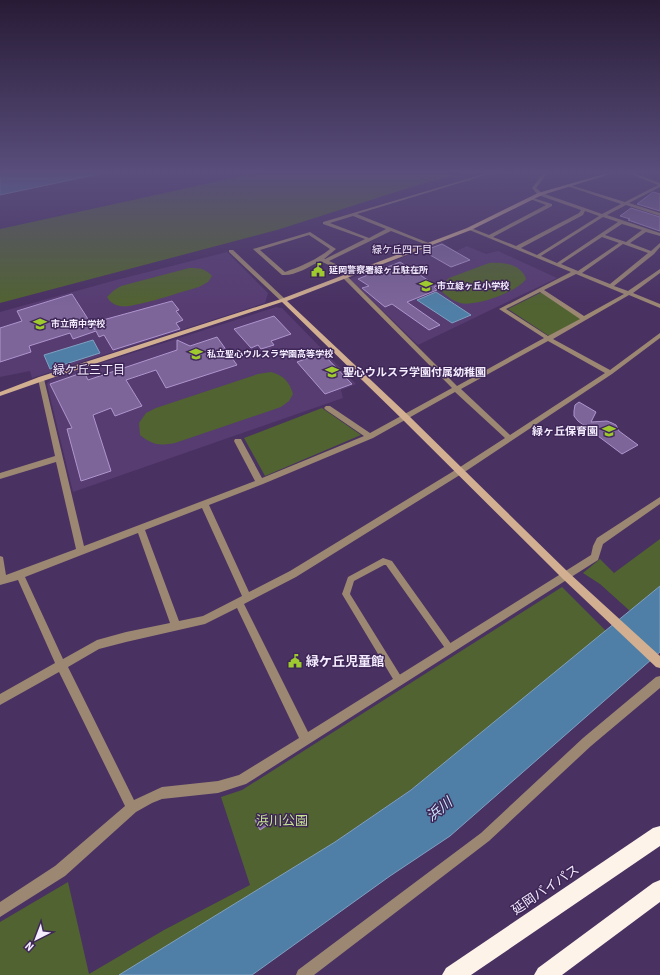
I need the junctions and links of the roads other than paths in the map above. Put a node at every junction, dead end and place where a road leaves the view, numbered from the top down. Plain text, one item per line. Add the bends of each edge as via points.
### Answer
1 (345, 216) edge
2 (359, 216) edge
3 (494, 216) edge
4 (528, 216) edge
5 (576, 216) edge
6 (603, 216) edge
7 (604, 216) edge
8 (621, 222) junction
9 (390, 229) junction
10 (469, 229) junction
11 (645, 230) junction
12 (602, 235) junction
13 (660, 235) edge
14 (490, 237) junction
15 (368, 239) junction
16 (624, 243) junction
17 (429, 244) junction
18 (660, 244) edge
19 (517, 248) junction
20 (231, 251) dead end
21 (652, 253) junction
22 (538, 256) junction
23 (322, 260) junction
24 (558, 264) junction
25 (660, 271) edge
26 (577, 272) junction
27 (352, 274) junction
28 (344, 277) junction
29 (610, 286) junction
30 (540, 290) junction
31 (629, 294) junction
32 (283, 300) junction
33 (660, 306) edge
34 (584, 319) junction
35 (660, 335) edge
36 (549, 339) junction
37 (610, 373) junction
38 (40, 379) junction
39 (456, 389) junction
40 (0, 394) edge
41 (328, 408) dead end
42 (405, 417) junction
43 (370, 436) junction
44 (509, 438) junction
45 (238, 441) dead end
46 (59, 458) junction
47 (460, 471) junction
48 (0, 476) edge
49 (260, 482) junction
50 (660, 500) edge
51 (204, 504) junction
52 (140, 528) junction
53 (81, 552) junction
54 (0, 560) edge
55 (20, 576) junction
56 (566, 576) junction
57 (1, 580) edge
58 (243, 601) junction
59 (176, 627) junction
60 (450, 648) junction
61 (660, 662) edge
62 (61, 664) junction
63 (399, 681) junction
64 (660, 681) edge
65 (0, 700) edge
66 (305, 739) junction
67 (132, 808) junction
68 (660, 835) edge
69 (660, 890) edge
70 (0, 910) edge
71 (303, 975) edge
72 (453, 975) edge
73 (545, 975) edge

1 - 15 street via 325,223
2 - 9 street
3 - 10 street
4 - 14 street
5 - 19 street
6 - 22 street
7 - 8 street
8 - 11 street
8 - 12 street
9 - 15 street
9 - 17 street
10 - 14 street
10 - 17 street
11 - 13 street
11 - 16 street
12 - 16 street
12 - 24 street
14 - 19 street
15 - 23 street
16 - 21 street
16 - 26 street
17 - 27 street
18 - 21 street
19 - 22 street
20 - 32 street
21 - 29 street
22 - 24 street
23 - 23 street via 284,274 256,249 310,233 333,250
23 - 27 street
24 - 26 street
25 - 31 street
26 - 29 street
26 - 30 street
27 - 28 street
28 - 32 street
28 - 39 street
29 - 31 street
30 - 34 street
30 - 36 street via 502,309
31 - 33 street
31 - 34 street
32 - 38 street
32 - 42 street
34 - 36 street
35 - 37 street
36 - 37 street
36 - 39 street
37 - 44 street
38 - 40 street
38 - 46 street
39 - 42 street
39 - 44 street
41 - 43 street
42 - 43 street
42 - 47 street
43 - 49 street
44 - 47 street
45 - 49 street
46 - 48 street
46 - 53 street
47 - 56 street
47 - 58 street via 293,574
49 - 51 street
50 - 56 street via 600,542 596,557
51 - 52 street
51 - 58 street
52 - 53 street
52 - 59 street
53 - 55 street
54 - 57 street
55 - 57 street
55 - 62 street
56 - 60 street
56 - 61 street
58 - 59 street via 205,620
58 - 66 street
59 - 62 street via 97,645
60 - 63 street
60 - 63 lane via 389,563 383,561 350,579 346,594
62 - 65 street
62 - 67 street
63 - 66 street
64 - 71 street via 587,742 485,837
66 - 67 street via 242,780 218,787 162,793
67 - 70 street via 60,872
68 - 72 highway, 延岡バイパス
69 - 73 highway

